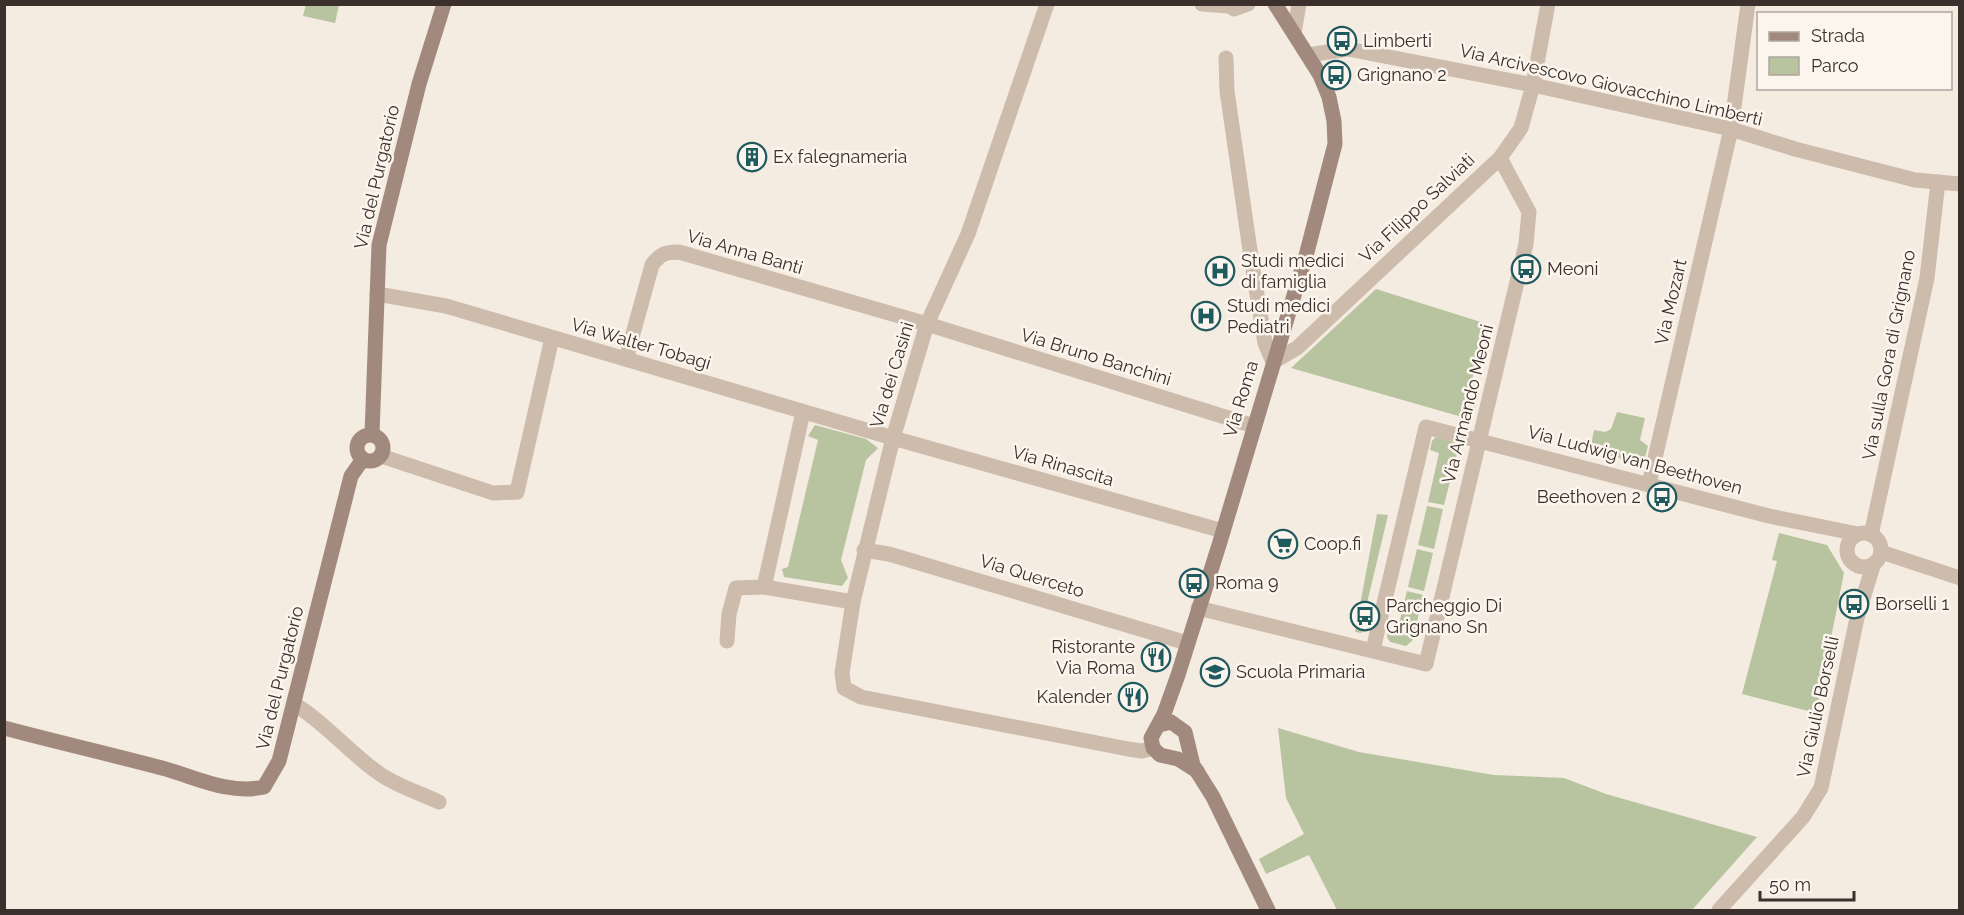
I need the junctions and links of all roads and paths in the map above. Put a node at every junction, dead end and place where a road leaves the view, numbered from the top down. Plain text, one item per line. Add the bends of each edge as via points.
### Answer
1 (444, 4) edge
2 (1047, 4) edge
3 (1202, 4) edge
4 (1248, 4) edge
5 (1275, 4) edge
6 (1299, 4) edge
7 (1548, 4) edge
8 (1748, 4) edge
9 (1228, 5) edge
10 (1293, 33) junction
11 (1308, 55) junction
12 (1226, 58) dead end
13 (1533, 85) junction
14 (1731, 129) junction
15 (1500, 158) junction
16 (1938, 182) junction
17 (1959, 184) edge
18 (377, 294) junction
19 (927, 324) junction
20 (552, 338) junction
21 (626, 360) junction
22 (1273, 362) junction
23 (803, 412) junction
24 (1254, 426) junction
25 (372, 434) junction
26 (893, 438) junction
27 (1480, 440) junction
28 (381, 456) junction
29 (363, 459) junction
30 (1649, 484) junction
31 (1223, 531) junction
32 (1859, 538) junction
33 (864, 550) junction
34 (1881, 552) junction
35 (1865, 566) junction
36 (1959, 578) edge
37 (764, 587) junction
38 (853, 602) junction
39 (1198, 609) junction
40 (727, 640) dead end
41 (1187, 643) junction
42 (1372, 650) junction
43 (1178, 675) junction
44 (294, 704) junction
45 (1178, 724) junction
46 (1159, 725) junction
47 (4, 728) edge
48 (1186, 742) junction
49 (1154, 748) junction
50 (1173, 757) junction
51 (1197, 771) junction
52 (439, 802) dead end
53 (1268, 910) edge
54 (1719, 910) edge

1 - 18 street, Via del Purgatorio via 419,84 379,245
2 - 19 street, Via dei Casini via 968,234
3 - 9 street
4 - 9 street via 1241,9
5 - 10 street, Via Roma
6 - 10 street
7 - 13 street, Via Filippo Salviati
8 - 14 street, Via Mozart
10 - 11 street, Via Roma
11 - 13 street, Via Arcivescovo Giovacchino Limberti via 1348,49
11 - 22 street, Via Roma via 1329,97 1335,144 1311,241
12 - 22 street via 1227,91 1265,343
13 - 14 street, Via Arcivescovo Giovacchino Limberti
13 - 15 street, Via Filippo Salviati via 1521,128
14 - 16 street, Via Arcivescovo Giovacchino Limberti via 1904,177
14 - 30 street, Via Mozart
15 - 22 street, Via Filippo Salviati via 1296,348
15 - 27 street, Via Armando Meoni via 1529,212 1526,244
16 - 17 street, Via Arcivescovo Giovacchino Limberti
16 - 32 street, Via sulla Gora di Grignano via 1927,278
18 - 20 street, Via Walter Tobagi via 446,306
18 - 25 street, Via del Purgatorio
19 - 21 street, Via Anna Banti via 679,252 666,252 652,266
19 - 24 street, Via Bruno Banchini
19 - 26 street, Via dei Casini
20 - 21 street, Via Walter Tobagi
20 - 28 street via 517,492 493,493
21 - 23 street, Via Walter Tobagi
22 - 24 street, Via Roma
23 - 26 street, Via Walter Tobagi
23 - 37 street
24 - 31 street, Via Roma
25 - 28 street via 383,444
25 - 29 street via 359,440 358,453
26 - 31 street, Via Rinascita
26 - 33 street, Via dei Casini
27 - 30 street, Via Ludwig van Beethoven
27 - 42 street, Via Ludwig van Beethoven via 1426,427
27 - 42 street, Via Armando Meoni via 1426,664
28 - 29 street via 372,461
29 - 44 street, Via del Purgatorio via 351,476
30 - 32 street, Via Ludwig van Beethoven
31 - 39 street, Via Roma
32 - 34 street via 1878,540
32 - 35 street via 1848,556
33 - 38 street, Via dei Casini
33 - 41 street, Via Querceto via 889,554
34 - 35 street
34 - 36 street
35 - 54 street, Via Giulio Borselli via 1821,788 1803,817
37 - 38 street
37 - 40 street via 736,588
38 - 49 street, Via dei Casini via 842,673 844,688 861,697 1128,749
39 - 41 street, Via Roma
39 - 42 street
41 - 43 street, Via Roma
43 - 45 street, Via Roma
43 - 46 street, Via Roma
44 - 47 street, Via del Purgatorio via 273,774 264,787 248,791
44 - 52 street via 318,718 381,776
45 - 46 street
45 - 48 street, Via Roma via 1185,732
46 - 49 street, Via Roma via 1151,738
48 - 50 street via 1184,750
48 - 51 street, Via Roma
49 - 50 street, Via Roma via 1160,755
50 - 51 street, Via Roma
51 - 53 street, Via Roma

